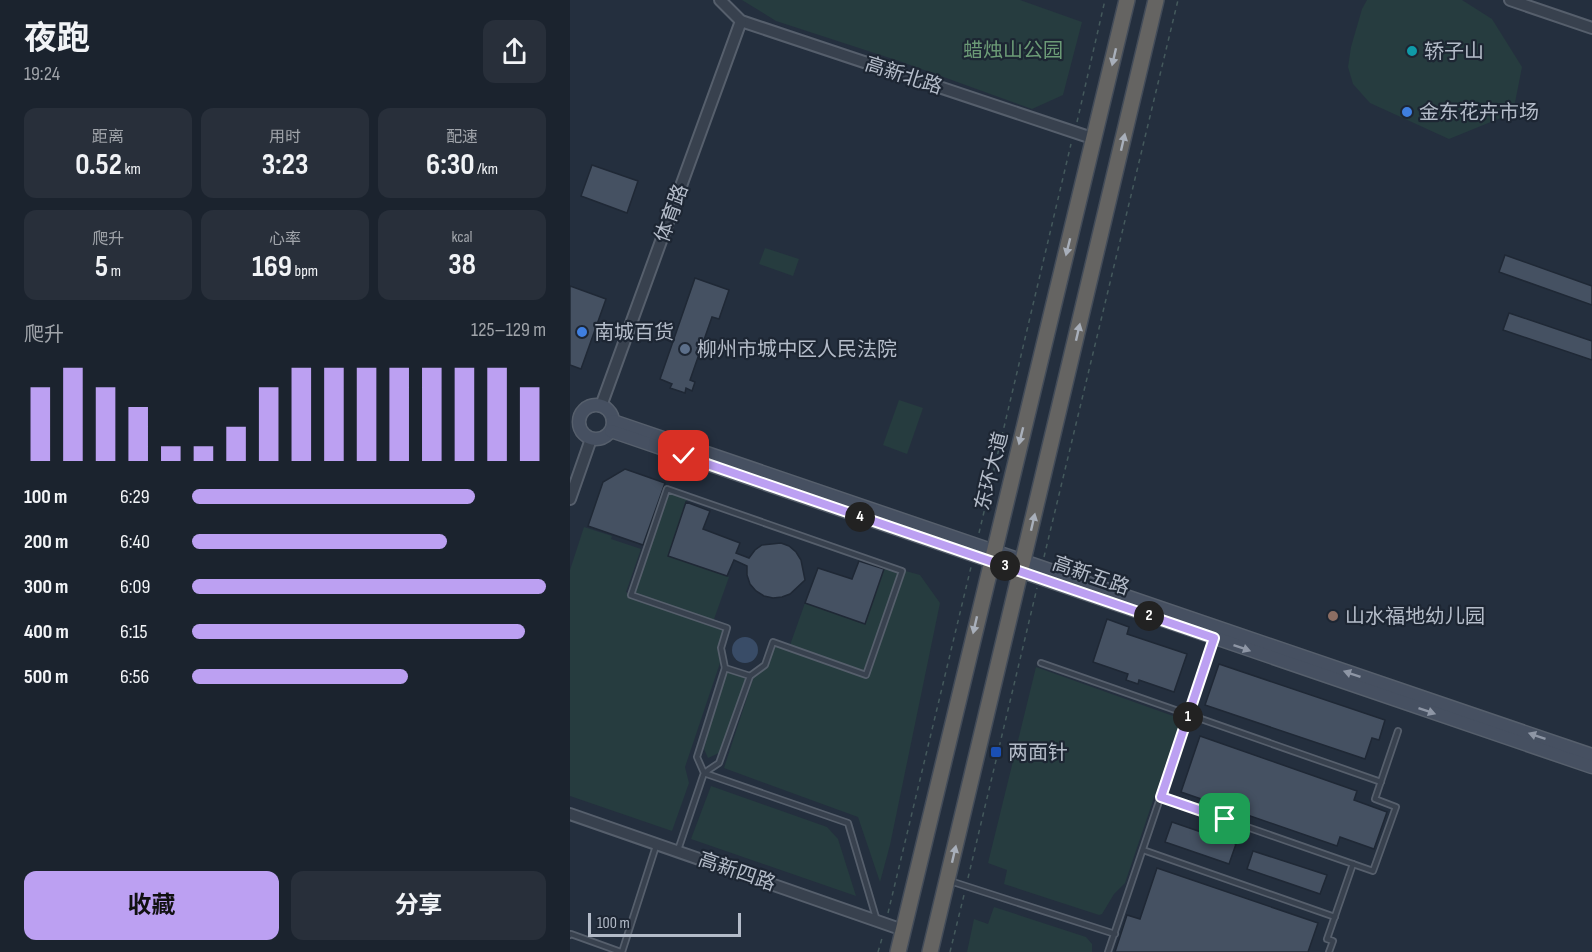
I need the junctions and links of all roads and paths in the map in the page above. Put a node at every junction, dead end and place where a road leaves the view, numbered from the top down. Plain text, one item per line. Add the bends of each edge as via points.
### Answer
1 (720, 0) edge
2 (1106, 0) edge
3 (1127, 0) edge
4 (1156, 0) edge
5 (1178, 0) edge
6 (1510, 0) edge
7 (741, 21) junction
8 (1592, 28) edge
9 (1074, 131) junction
10 (1095, 139) junction
11 (602, 406) junction
12 (575, 421) edge
13 (612, 426) junction
14 (591, 439) junction
15 (570, 499) edge
16 (975, 551) junction
17 (992, 556) junction
18 (1022, 567) junction
19 (1040, 573) junction
20 (1214, 638) junction
21 (1041, 663) dead end
22 (725, 668) junction
23 (750, 676) junction
24 (1188, 715) junction
25 (1398, 731) dead end
26 (1592, 755) edge
27 (1592, 767) edge
28 (704, 773) junction
29 (1381, 782) junction
30 (1161, 797) junction
31 (570, 814) edge
32 (657, 843) junction
33 (1143, 850) junction
34 (678, 851) junction
35 (1353, 864) junction
36 (948, 880) junction
37 (967, 885) junction
38 (1335, 918) junction
39 (881, 922) junction
40 (903, 930) junction
41 (1115, 934) junction
42 (570, 935) edge
43 (621, 952) edge
44 (878, 952) edge
45 (898, 952) edge
46 (930, 952) edge
47 (950, 952) edge
48 (1108, 952) edge
49 (1329, 952) edge

1 - 7 street, 高新北路
2 - 9 path
3 -> 10 highway, 东环大道
18 -> 4 highway
5 - 19 path
6 - 8 street
7 - 9 street, 高新北路
7 - 11 street, 体育路
9 - 10 street, 高新北路
9 - 16 path
10 -> 17 highway, 东环大道
11 - 12 main road via 588,407
11 - 13 main road via 609,411
12 - 14 main road
13 - 14 main road via 601,439
13 - 16 main road, 高新五路
14 - 15 street
16 - 17 main road, 高新五路
16 - 39 path
17 - 18 main road, 高新五路
17 -> 40 highway, 东环大道
18 - 19 main road, 高新五路
36 -> 18 highway
19 - 20 main road, 高新五路
26 -> 19 main road, 高新五路
19 - 37 path
20 - 24 lane
20 -> 27 main road, 高新五路
21 - 24 lane
22 - 23 lane
22 - 23 lane via 721,648 727,628 631,595 668,489 902,571 866,675 773,642 765,665
22 - 28 lane via 697,757
23 - 28 lane via 719,763
24 - 29 lane
24 - 30 lane
25 - 29 lane
28 - 34 lane
28 - 39 lane via 848,823
29 - 35 lane via 1375,799 1396,807 1373,871
30 - 33 lane
30 - 35 lane
31 - 32 street, 高新四路
32 - 34 street, 高新四路
32 - 43 lane
33 - 38 lane
33 - 41 lane
34 - 39 street, 高新四路
35 - 38 lane
36 - 37 lane
36 - 46 highway
37 - 41 lane
37 - 47 path
38 - 49 lane via 1328,939 1333,941
39 - 40 street, 高新四路
39 - 44 path
40 - 45 highway, 东环大道
41 - 48 lane
42 - 43 lane

